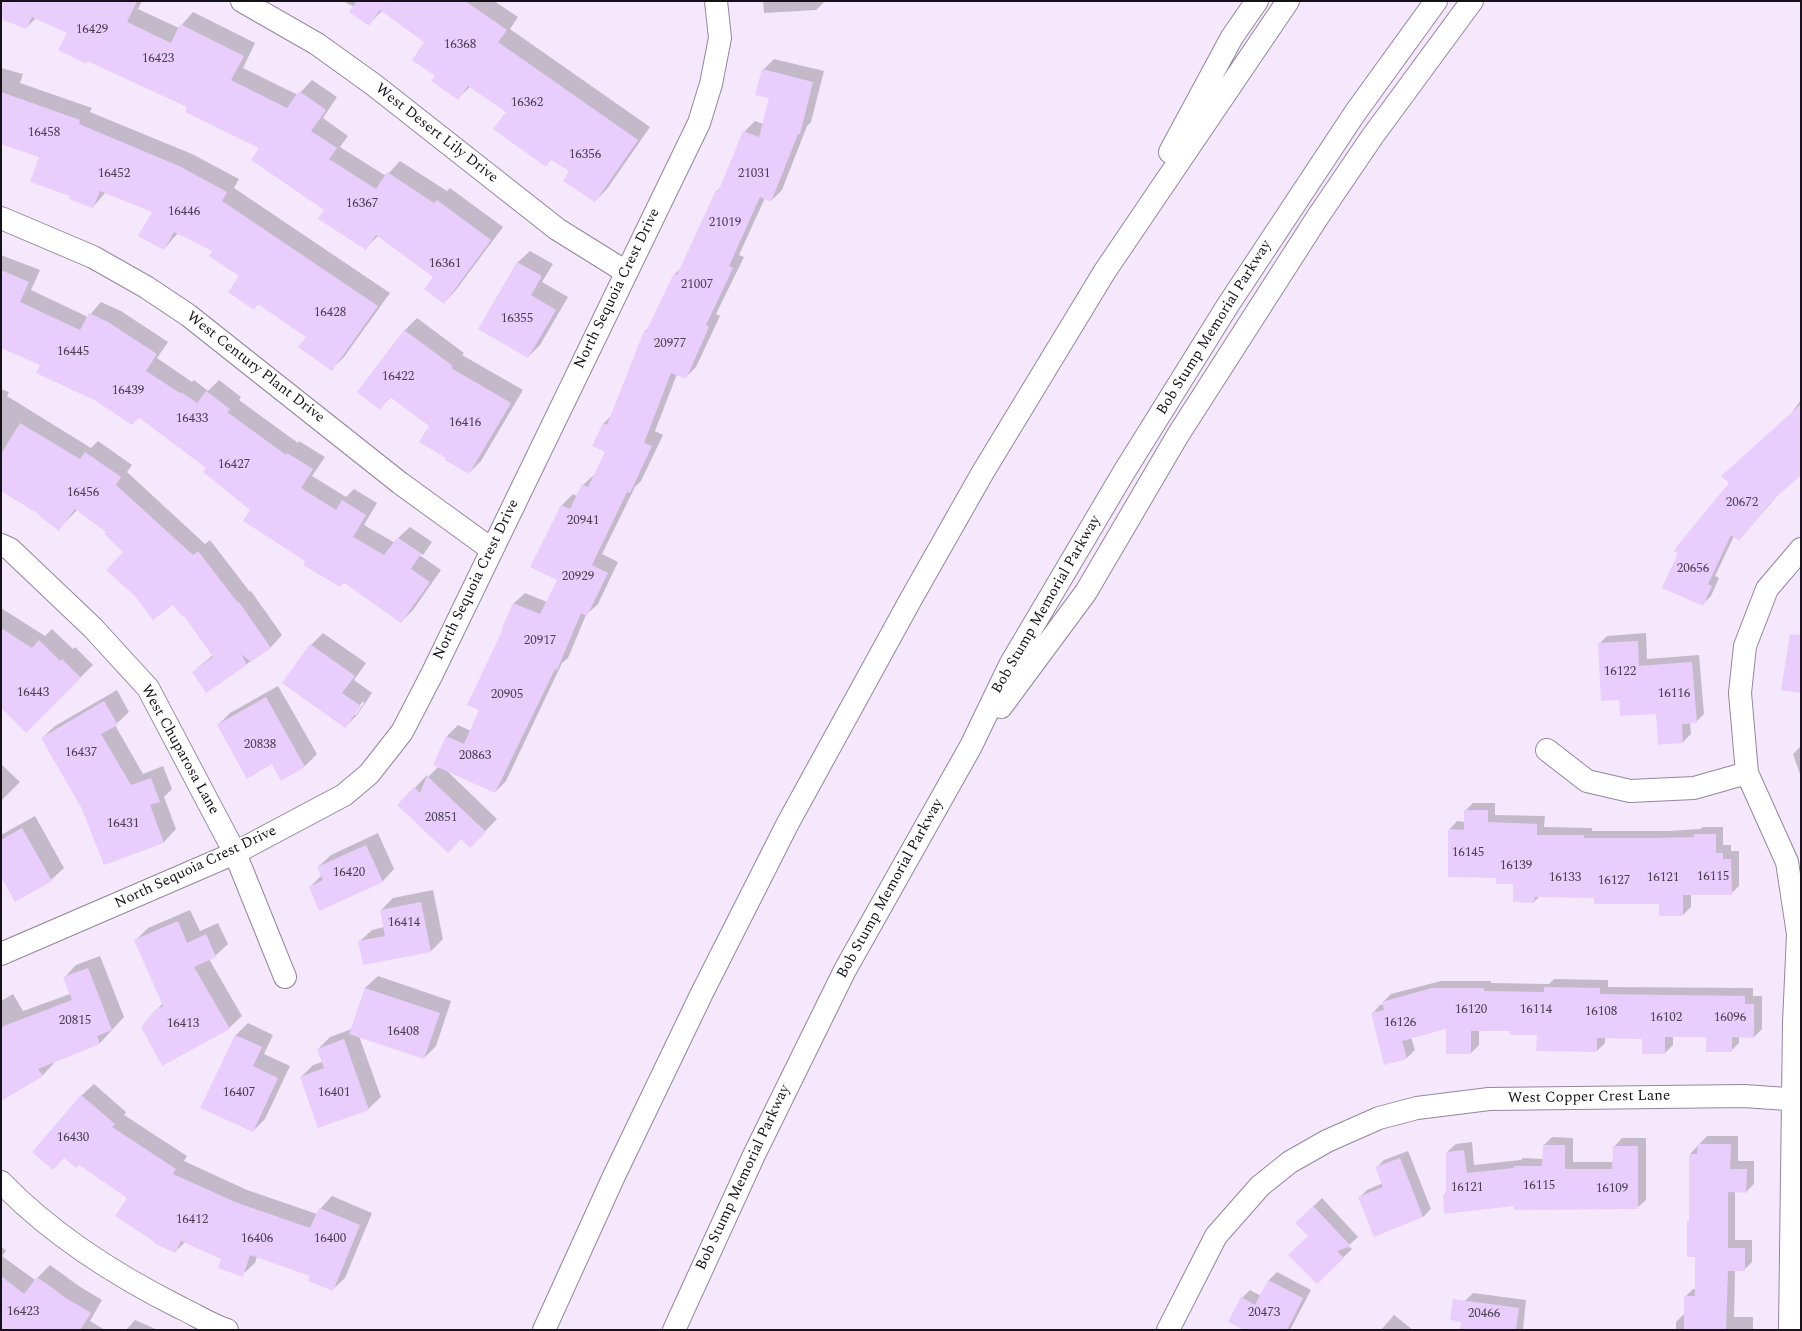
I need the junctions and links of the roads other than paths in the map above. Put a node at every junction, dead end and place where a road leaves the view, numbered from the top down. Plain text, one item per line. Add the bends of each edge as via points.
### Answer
1 (242, 1) edge
2 (716, 1) edge
3 (1257, 1) edge
4 (1288, 1) edge
5 (1436, 1) edge
6 (1472, 1) edge
7 (1, 218) edge
8 (1105, 271) junction
9 (626, 272) junction
10 (1, 545) edge
11 (491, 549) junction
12 (1801, 549) edge
13 (971, 746) junction
14 (1547, 750) dead end
15 (1747, 773) junction
16 (235, 853) junction
17 (1, 954) edge
18 (285, 977) dead end
19 (1797, 1100) edge
20 (1, 1182) edge
21 (227, 1330) edge
22 (544, 1330) edge
23 (674, 1330) edge
24 (1168, 1330) edge
25 (1790, 1330) edge

1 - 9 main road, West Desert Lily Drive via 317,44 374,85 557,229
2 - 9 main road, North Sequoia Crest Drive via 720,38 700,123
3 - 8 main road via 1232,37
4 - 8 main road
5 - 13 main road, Bob Stump Memorial Parkway via 1355,113 1228,305 1124,472 1011,663
6 - 13 main road via 1372,137 1317,218 1178,435 1086,592
7 - 11 main road, West Century Plant Drive via 93,257 146,287 188,315 400,483
8 - 22 main road via 983,472 788,823 695,1007
9 - 11 main road, North Sequoia Crest Drive
10 - 16 main road, West Chuparosa Lane via 10,549 93,628 148,688
11 - 16 main road, North Sequoia Crest Drive via 402,732 368,774 344,795
12 - 15 main road via 1767,589 1745,646 1740,693
13 - 23 main road, Bob Stump Memorial Parkway via 845,970 754,1155
14 - 15 main road via 1587,781 1630,791 1694,788
15 - 19 main road via 1787,862 1798,934 1794,1023
16 - 17 main road, North Sequoia Crest Drive
16 - 18 main road, West Chuparosa Lane
19 - 24 main road, West Copper Crest Lane via 1744,1096 1489,1099 1417,1108 1379,1118 1327,1141 1290,1162 1260,1186 1216,1236
19 - 25 main road
20 - 21 main road via 46,1223 91,1257 140,1287

